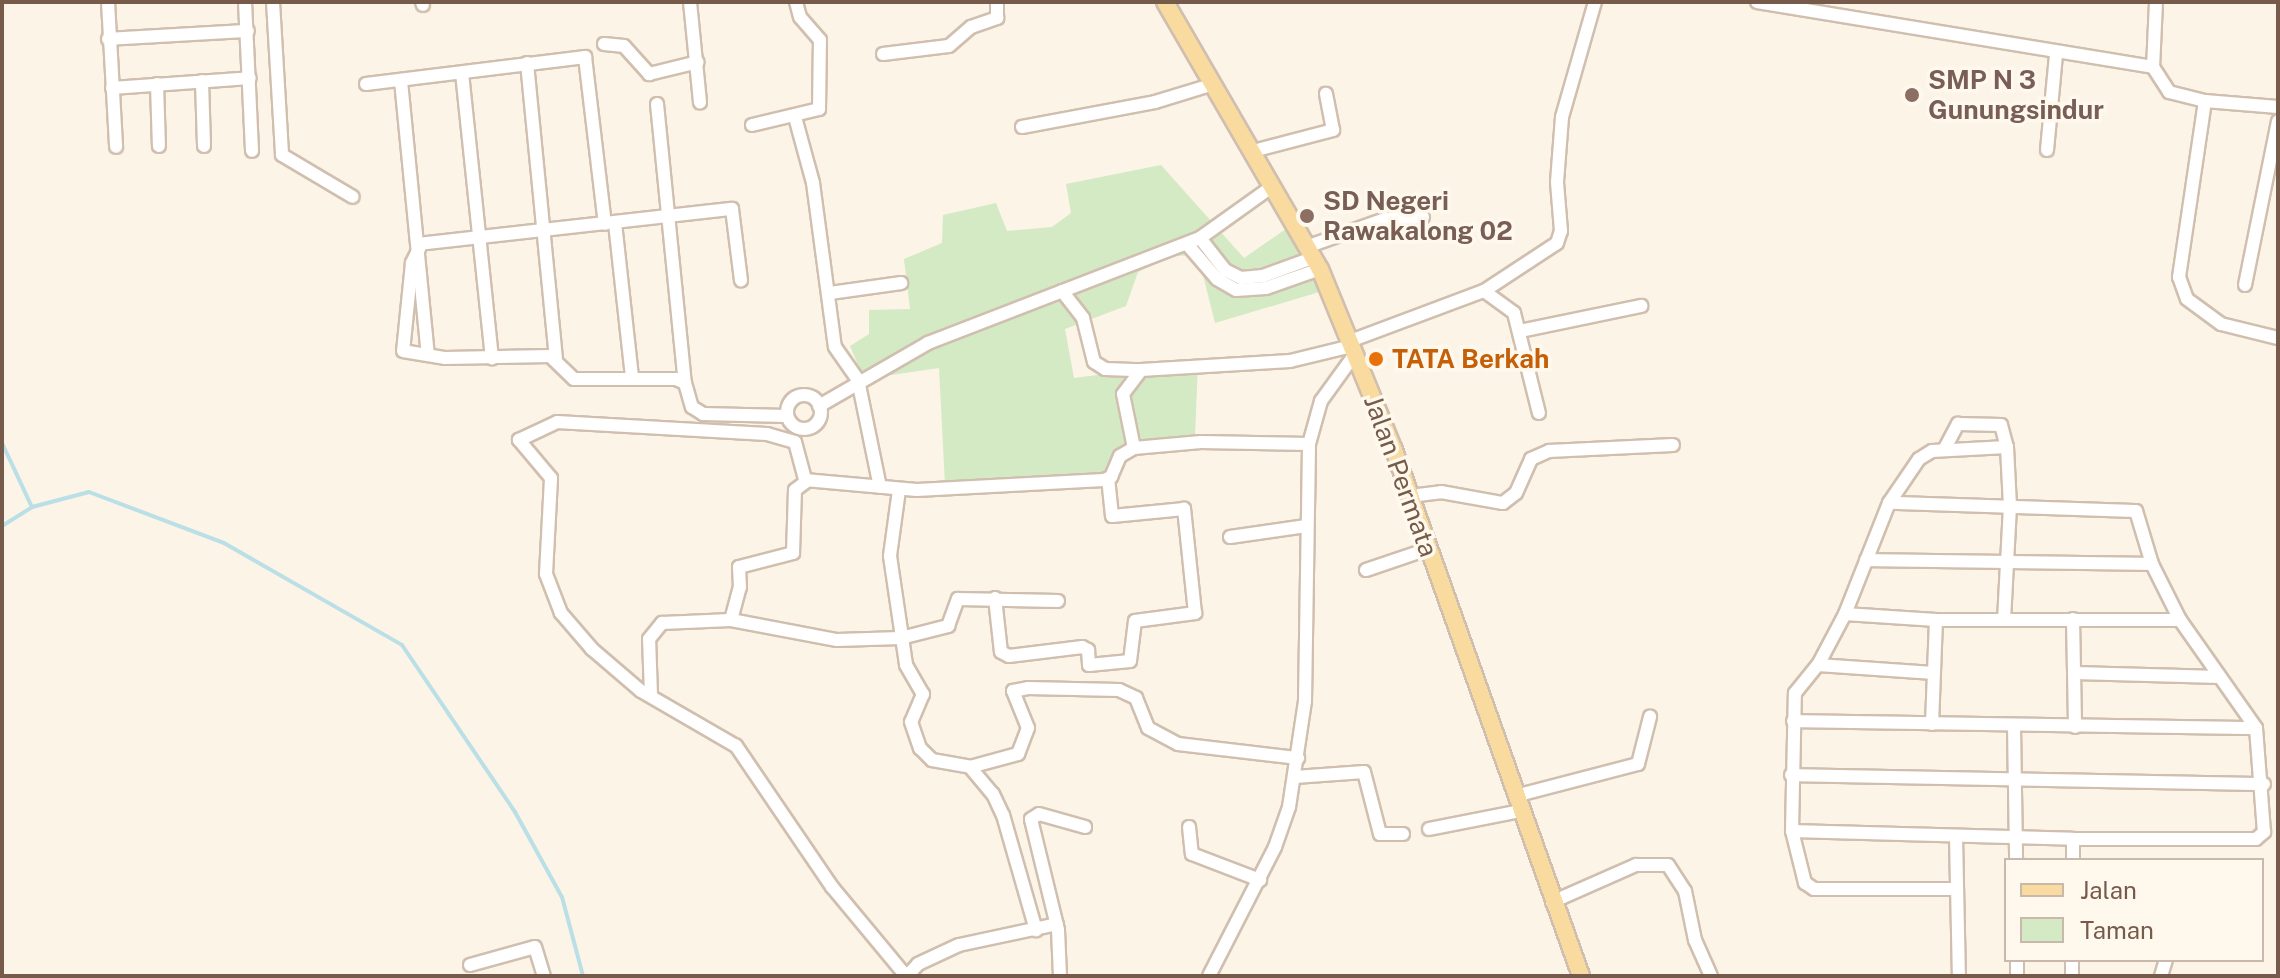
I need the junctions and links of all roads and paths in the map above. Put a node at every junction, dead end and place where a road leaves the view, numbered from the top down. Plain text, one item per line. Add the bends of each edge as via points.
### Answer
1 (108, 2) edge
2 (245, 2) edge
3 (273, 2) edge
4 (690, 2) edge
5 (796, 2) edge
6 (997, 2) edge
7 (1165, 2) edge
8 (1595, 2) edge
9 (1757, 2) edge
10 (2156, 2) edge
11 (248, 31) junction
12 (108, 39) junction
13 (604, 44) dead end
14 (883, 54) dead end
15 (2056, 54) junction
16 (698, 62) junction
17 (527, 63) junction
18 (2153, 67) junction
19 (462, 73) junction
20 (250, 78) junction
21 (202, 81) junction
22 (401, 81) junction
23 (157, 84) junction
24 (366, 84) dead end
25 (1214, 84) junction
26 (112, 88) junction
27 (1326, 94) dead end
28 (2205, 101) junction
29 (700, 103) dead end
30 (657, 104) dead end
31 (2278, 107) edge
32 (795, 117) junction
33 (2278, 121) edge
34 (752, 125) dead end
35 (1022, 127) dead end
36 (159, 146) dead end
37 (204, 146) dead end
38 (116, 147) dead end
39 (2047, 150) dead end
40 (252, 151) dead end
41 (1253, 151) junction
42 (1273, 186) junction
43 (353, 197) dead end
44 (669, 217) junction
45 (1423, 217) dead end
46 (610, 223) junction
47 (545, 230) junction
48 (478, 237) junction
49 (1200, 238) junction
50 (1187, 244) junction
51 (419, 246) junction
52 (1315, 257) junction
53 (741, 280) dead end
54 (901, 283) dead end
55 (2245, 285) dead end
56 (1062, 291) junction
57 (1484, 291) junction
58 (830, 293) junction
59 (1641, 306) dead end
60 (1520, 331) junction
61 (2278, 338) edge
62 (1353, 347) junction
63 (428, 355) junction
64 (492, 358) junction
65 (556, 358) junction
66 (1105, 369) junction
67 (1141, 370) junction
68 (632, 378) junction
69 (858, 380) junction
70 (685, 383) junction
71 (1123, 394) junction
72 (819, 406) junction
73 (1539, 413) dead end
74 (787, 416) junction
75 (1309, 444) junction
76 (1673, 445) dead end
77 (2007, 447) junction
78 (1134, 448) junction
79 (1944, 450) junction
80 (1108, 479) junction
81 (807, 481) junction
82 (880, 487) junction
83 (899, 490) junction
84 (1410, 496) junction
85 (1889, 503) junction
86 (2010, 506) junction
87 (1306, 526) junction
88 (1230, 537) dead end
89 (1428, 549) junction
90 (1866, 560) junction
91 (2006, 564) junction
92 (2152, 564) junction
93 (1366, 570) dead end
94 (995, 598) junction
95 (1058, 601) dead end
96 (1845, 614) junction
97 (2073, 619) junction
98 (731, 620) junction
99 (1936, 620) junction
100 (2004, 620) junction
101 (2180, 620) junction
102 (901, 638) junction
103 (1818, 665) junction
104 (1934, 673) junction
105 (2075, 673) junction
106 (2220, 677) junction
107 (651, 695) junction
108 (1650, 717) dead end
109 (1793, 721) junction
110 (1932, 724) junction
111 (2014, 726) junction
112 (2075, 727) junction
113 (2256, 728) junction
114 (1298, 758) junction
115 (970, 767) junction
116 (1791, 775) junction
117 (1295, 777) junction
118 (2014, 783) junction
119 (2264, 784) junction
120 (1518, 804) junction
121 (1085, 827) dead end
122 (1189, 827) dead end
123 (1429, 829) dead end
124 (1792, 831) junction
125 (1403, 834) dead end
126 (1956, 837) junction
127 (2016, 837) junction
128 (2073, 839) junction
129 (2016, 858) edge
130 (2073, 858) edge
131 (1260, 880) junction
132 (1957, 889) junction
133 (1552, 902) junction
134 (1057, 924) junction
135 (1036, 930) junction
136 (470, 965) dead end
137 (544, 976) edge
138 (906, 976) edge
139 (1060, 976) edge
140 (1209, 976) edge
141 (1581, 976) edge
142 (1711, 976) edge
143 (1959, 976) edge

1 - 12 street
2 - 11 street
3 - 43 street via 282,155
4 - 16 street
5 - 32 street via 800,17 820,40 822,100 813,114
6 - 14 street via 997,18 971,27 949,46
7 - 25 main road, Jalan Permata
8 - 57 street via 1562,117 1560,238
9 - 15 street
10 - 18 street
11 - 12 street
11 - 20 street
12 - 26 street
13 - 16 street via 624,46 649,74
15 - 18 street
15 - 39 street
16 - 29 street
17 - 19 street
17 - 46 street via 585,57
17 - 47 street
18 - 28 street via 2169,92
19 - 22 street
19 - 48 street
20 - 21 street
20 - 40 street
21 - 23 street
21 - 37 street
22 - 24 street
22 - 51 street
23 - 26 street
23 - 36 street
25 - 35 street via 1155,102
25 - 41 main road, Jalan Permata
26 - 38 street
27 - 41 street via 1333,130
28 - 31 street
28 - 61 street via 2179,277 2187,299 2221,324
30 - 44 street
32 - 34 street
32 - 58 street via 809,161
33 - 55 street
41 - 42 main road, Jalan Permata
42 - 49 street
42 - 52 main road, Jalan Permata
44 - 46 street
44 - 53 street via 732,209
44 - 70 street
45 - 52 street via 1385,219
46 - 47 street
46 - 68 street
47 - 48 street
47 - 65 street
48 - 51 street
48 - 64 street
49 - 50 street
49 - 52 street via 1225,270 1241,278 1263,276
50 - 52 street via 1217,279 1236,290 1266,288
50 - 56 street
51 - 63 street
51 - 63 street via 400,343 403,351
52 - 62 main road, Jalan Permata
54 - 58 street
56 - 66 street via 1083,318 1094,362
56 - 69 street via 928,343
57 - 60 street via 1514,313
57 - 62 street
58 - 69 street via 837,353
59 - 60 street
60 - 73 street
62 - 67 street via 1290,361
62 - 75 street via 1321,401
62 - 84 main road, Jalan Permata
63 - 64 street
64 - 65 street
65 - 68 street via 574,379
66 - 67 street
66 - 71 street
67 - 71 street
68 - 70 street
69 - 72 street
69 - 82 street
70 - 74 street via 692,407 703,414
71 - 78 street
72 - 74 street via 811,397 799,396 789,404
72 - 74 street via 818,422 809,428 793,425
75 - 78 street via 1201,442
75 - 87 street
76 - 84 street via 1549,451 1531,459 1516,493 1503,503 1441,492
77 - 79 street
77 - 79 street via 2001,425 1958,424
77 - 86 street
78 - 80 street via 1120,456
79 - 85 street via 1919,459
80 - 83 street
80 - 94 street via 1112,516 1184,509 1195,613 1135,621 1130,661 1089,665 1088,650 1082,647 1009,656 1001,652
81 - 82 street
81 - 98 street via 795,490 793,553 739,567
81 - 107 street via 795,442 767,434 557,422 519,440 551,478 546,574 561,613 592,649
82 - 83 street
83 - 102 street via 890,556
84 - 89 main road, Jalan Permata
85 - 86 street
85 - 90 street
86 - 91 street
86 - 92 street via 2133,508
87 - 88 street
87 - 114 street via 1305,701
89 - 93 street
89 - 120 main road, Jalan Permata
90 - 91 street
90 - 96 street
91 - 92 street
91 - 100 street
92 - 101 street
94 - 95 street
94 - 102 street via 958,599 948,626
96 - 99 street
96 - 103 street
97 - 100 street
97 - 101 street
97 - 105 street
98 - 102 street via 837,640
98 - 107 street via 662,623 649,639
99 - 100 street
99 - 104 street
101 - 106 street
102 - 115 street via 906,665 923,694 911,722 920,748 932,760
103 - 104 street
103 - 109 street via 1800,680
104 - 110 street
105 - 106 street
105 - 112 street
106 - 113 street
107 - 138 street via 736,746 832,887
108 - 120 street via 1638,764
109 - 110 street
109 - 116 street
110 - 111 street
111 - 112 street
111 - 118 street
112 - 113 street
113 - 119 street
114 - 115 street via 1178,744 1148,728 1136,698 1119,690 1028,688 1013,691 1028,728 1018,754
114 - 117 street
115 - 135 street via 1003,815
116 - 118 street
116 - 124 street
117 - 125 street via 1364,772 1380,834
117 - 131 street via 1280,834
118 - 119 street
118 - 127 street
119 - 128 street via 2260,838
120 - 123 street
120 - 133 main road, Jalan Permata
121 - 134 street via 1039,814 1031,819
122 - 131 street via 1192,854
124 - 126 street
124 - 132 street via 1809,887
126 - 127 street
126 - 132 street
127 - 128 street
127 - 129 street
128 - 130 street
131 - 140 street
132 - 143 street
133 - 141 main road, Jalan Permata
133 - 142 street via 1636,865 1668,865 1679,874 1695,940
134 - 135 street
134 - 139 street
135 - 138 street via 959,945 918,964
136 - 137 street via 535,947

